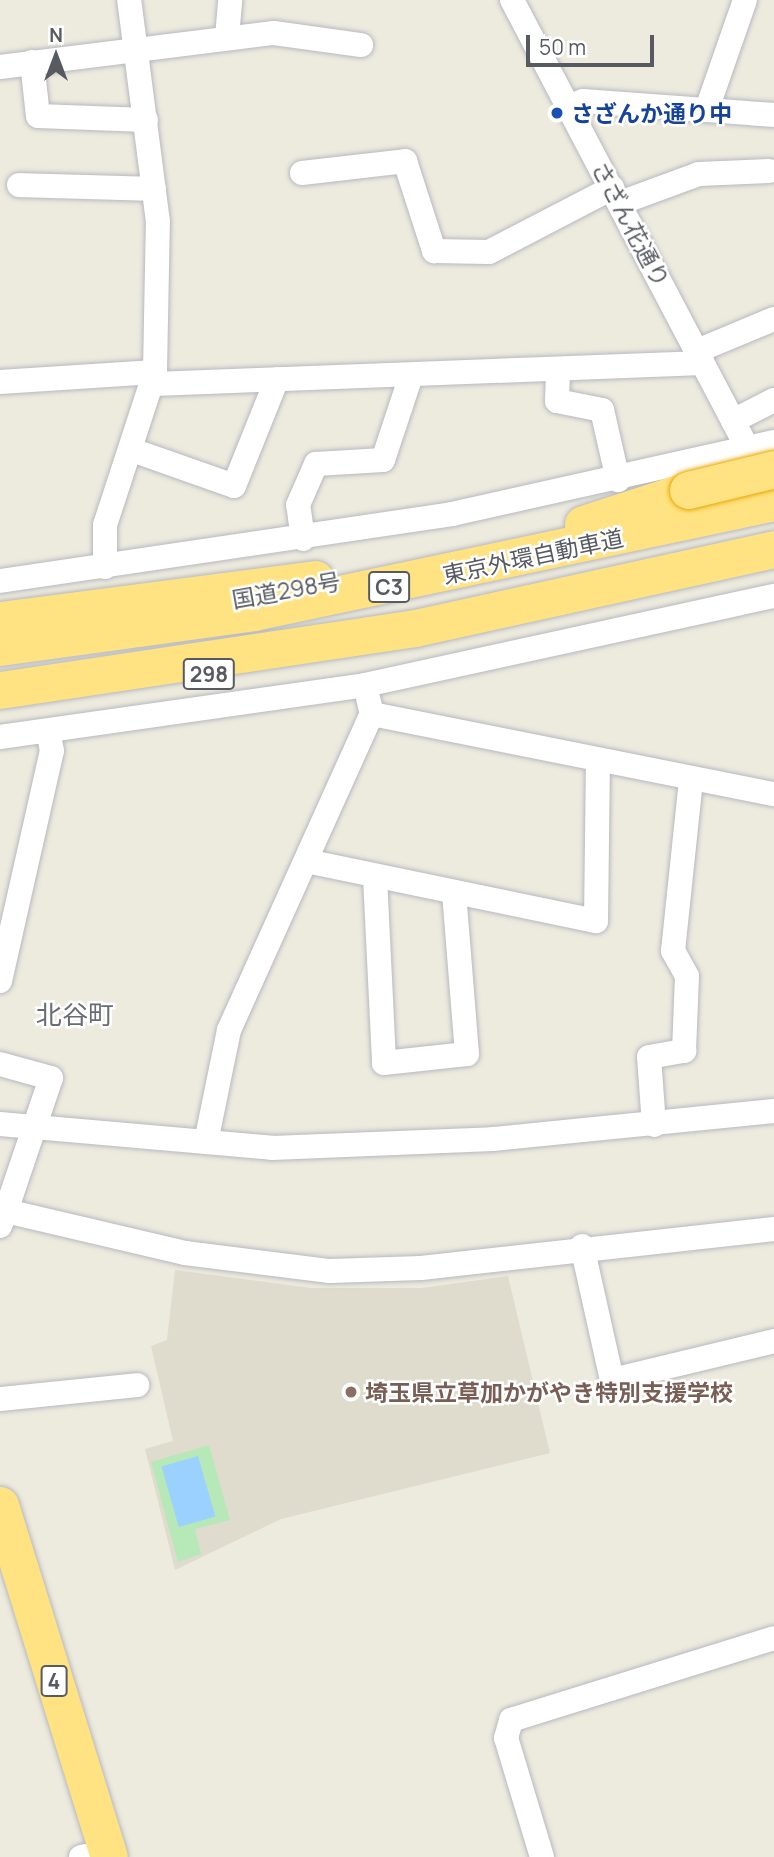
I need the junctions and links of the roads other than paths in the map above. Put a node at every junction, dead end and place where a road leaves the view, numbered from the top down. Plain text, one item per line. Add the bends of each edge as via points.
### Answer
1 (129, 0) edge
2 (230, 0) edge
3 (512, 0) edge
4 (746, 0) edge
5 (227, 37) junction
6 (361, 45) dead end
7 (135, 47) junction
8 (32, 62) junction
9 (0, 67) edge
10 (568, 106) junction
11 (708, 109) junction
12 (774, 115) edge
13 (146, 120) junction
14 (769, 171) dead end
15 (302, 173) dead end
16 (19, 185) dead end
17 (154, 189) junction
18 (616, 195) junction
19 (774, 319) edge
20 (700, 357) junction
21 (558, 373) junction
22 (411, 376) junction
23 (154, 378) junction
24 (277, 379) junction
25 (0, 382) edge
26 (774, 400) edge
27 (733, 421) junction
28 (774, 442) edge
29 (131, 450) junction
30 (763, 467) edge
31 (618, 480) junction
32 (774, 502) edge
33 (774, 535) edge
34 (303, 540) junction
35 (512, 547) junction
36 (774, 551) edge
37 (105, 568) junction
38 (405, 569) junction
39 (0, 582) edge
40 (774, 596) edge
41 (0, 620) edge
42 (415, 628) junction
43 (0, 631) edge
44 (0, 647) edge
45 (0, 676) edge
46 (365, 685) junction
47 (0, 690) edge
48 (0, 701) edge
49 (372, 714) junction
50 (48, 731) junction
51 (0, 737) edge
52 (598, 762) junction
53 (691, 780) junction
54 (774, 794) edge
55 (306, 861) junction
56 (375, 877) junction
57 (454, 894) junction
58 (0, 981) edge
59 (0, 1064) edge
60 (774, 1111) edge
61 (0, 1124) edge
62 (654, 1125) junction
63 (35, 1131) junction
64 (206, 1142) junction
65 (3, 1218) edge
66 (774, 1228) edge
67 (582, 1246) junction
68 (774, 1340) edge
69 (137, 1385) dead end
70 (0, 1399) edge
71 (0, 1505) edge
72 (0, 1572) edge
73 (774, 1637) edge
74 (81, 1857) edge
75 (87, 1857) edge
76 (109, 1857) edge
77 (542, 1857) edge

1 - 7 street
2 - 5 street
3 - 10 street, さざん花通り
4 - 11 street
5 - 6 street via 274,33
5 - 7 street
7 - 8 street
7 - 13 street
8 - 9 street
8 - 13 street via 38,116 109,123
10 - 11 street via 583,101
10 - 18 street, さざん花通り
11 - 12 street
13 - 17 street
14 - 18 street via 699,174
15 - 18 street via 405,161 434,251 489,252
16 - 17 street
17 - 23 street
18 - 20 street, さざん花通り
19 - 20 street
20 - 21 street
20 - 27 street, さざん花通り
21 - 22 street via 552,367 416,369
21 - 31 street via 557,401 603,410
22 - 24 street
22 - 34 street via 383,460 316,464 298,505
23 - 24 street
23 - 25 street
23 - 29 street
24 - 29 street via 234,486
26 - 27 street
27 - 30 street, さざん花通り
28 - 30 street
29 - 37 street via 106,525
30 - 31 street
30 - 35 highway, 国道298号
30 - 35 highway, bridge
31 - 34 street
32 - 44 highway, 東京外環自動車道 / C3 via 306,602
33 - 45 highway, 東京外環自動車道 / C3 via 417,612
34 - 37 street
35 - 38 highway, 国道298号
36 - 42 highway, 298
37 - 39 street
38 - 41 highway
38 - 43 highway, 国道298号
40 - 46 street
42 - 47 highway, 298
42 - 48 highway, 298 via 184,678
46 - 49 street
46 - 50 street
49 - 52 street
49 - 55 street
50 - 51 street
50 - 58 street via 52,751
52 - 53 street
52 - 57 street via 596,920
53 - 54 street
53 - 62 street via 673,951 687,976 684,1051 649,1057
55 - 56 street
55 - 64 street via 229,1030
56 - 57 street
56 - 57 street via 384,1063 467,1054
59 - 63 street via 51,1078
60 - 62 street
61 - 63 street
62 - 64 street via 272,1148
63 - 64 street
63 - 65 street
65 - 67 street via 185,1253 330,1270 421,1268
66 - 67 street
67 - 68 street via 612,1380
69 - 70 street
71 - 76 highway, 4
72 - 75 highway, 4
73 - 77 street via 512,1720 506,1738
74 - 75 street

